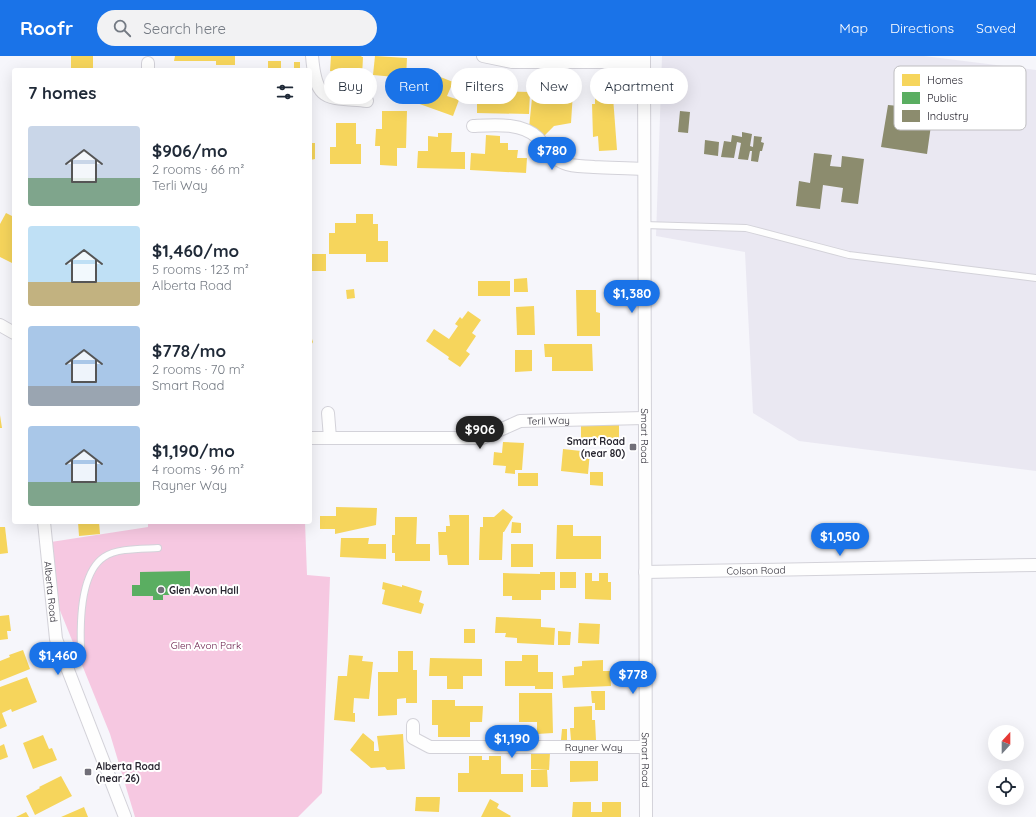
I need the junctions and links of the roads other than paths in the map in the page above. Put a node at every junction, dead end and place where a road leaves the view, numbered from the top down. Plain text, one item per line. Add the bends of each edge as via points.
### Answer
1 (312, 56) edge
2 (483, 56) edge
3 (644, 59) edge
4 (324, 94) edge
5 (473, 126) dead end
6 (643, 169) junction
7 (644, 226) junction
8 (1036, 278) edge
9 (0, 324) edge
10 (12, 332) edge
11 (328, 413) dead end
12 (644, 418) junction
13 (312, 438) dead end
14 (330, 438) junction
15 (44, 524) edge
16 (158, 548) dead end
17 (1036, 565) edge
18 (645, 572) junction
19 (64, 660) junction
20 (413, 725) dead end
21 (645, 747) junction
22 (125, 817) edge
23 (646, 817) edge

1 - 4 street via 315,80
2 - 3 street via 512,62
3 - 6 street, Smart Road
5 - 6 street via 504,124 531,133 557,160 565,164
6 - 7 street, Smart Road
7 - 8 lane via 746,228 848,255
7 - 12 street, Smart Road
9 - 10 street
11 - 14 street
12 - 14 street, Terli Way via 520,421 482,438
12 - 18 street, Smart Road
13 - 14 street, Terli Way
15 - 19 street, Alberta Road via 56,639
16 - 19 lane via 122,550 104,557 95,566 86,584 81,612 81,649
17 - 18 street, Colson Road
18 - 21 street, Smart Road
19 - 22 street, Alberta Road
20 - 21 street, Rayner Way via 413,738 430,747
21 - 23 street, Smart Road

